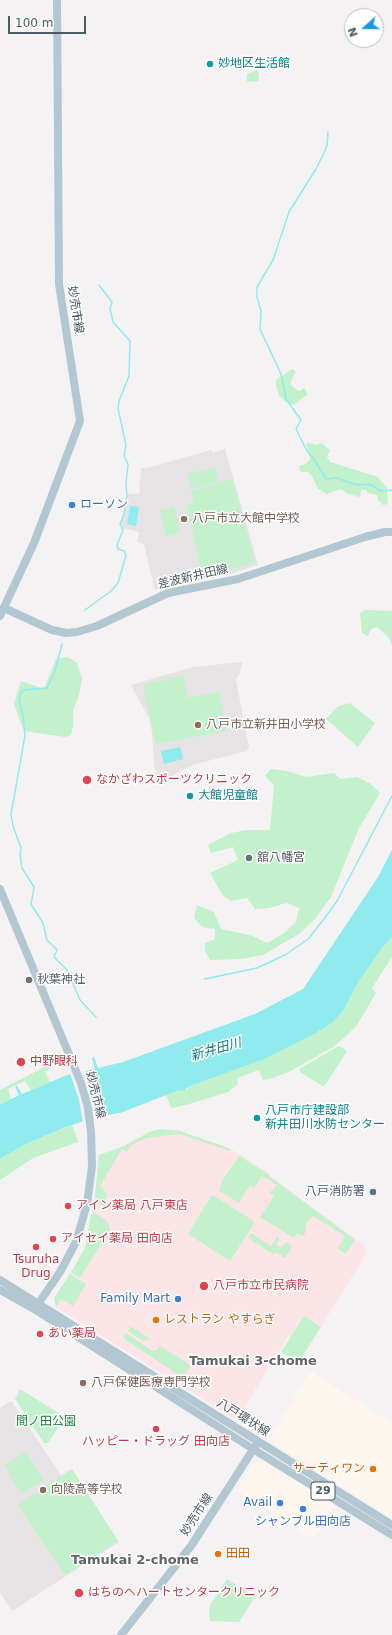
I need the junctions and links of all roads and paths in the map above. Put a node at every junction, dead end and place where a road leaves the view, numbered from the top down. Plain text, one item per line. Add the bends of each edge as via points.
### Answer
1 (57, 0) edge
2 (392, 532) edge
3 (2, 612) edge
4 (0, 889) edge
5 (0, 1280) edge
6 (0, 1290) edge
7 (36, 1306) junction
8 (258, 1441) junction
9 (253, 1449) junction
10 (392, 1525) edge
11 (392, 1535) edge
12 (120, 1635) edge

1 - 3 main road, 妙売市線 via 59,284 80,421 34,543
2 - 3 main road, 差波新井田線 via 365,537 238,579 168,593 97,626 77,632 52,630
4 - 7 main road, 妙売市線 via 73,1061 88,1108 91,1132 92,1166 80,1230 60,1272
5 - 7 main road, 八戸環状線 / 29
6 - 7 main road, 八戸環状線 / 29
7 - 8 main road, 八戸環状線 / 29
7 - 9 main road, 八戸環状線 / 29
8 - 9 main road, 妙売市線
8 - 10 main road, 八戸環状線 / 29
9 - 11 main road, 八戸環状線 / 29
9 - 12 main road, 妙売市線 via 191,1546

